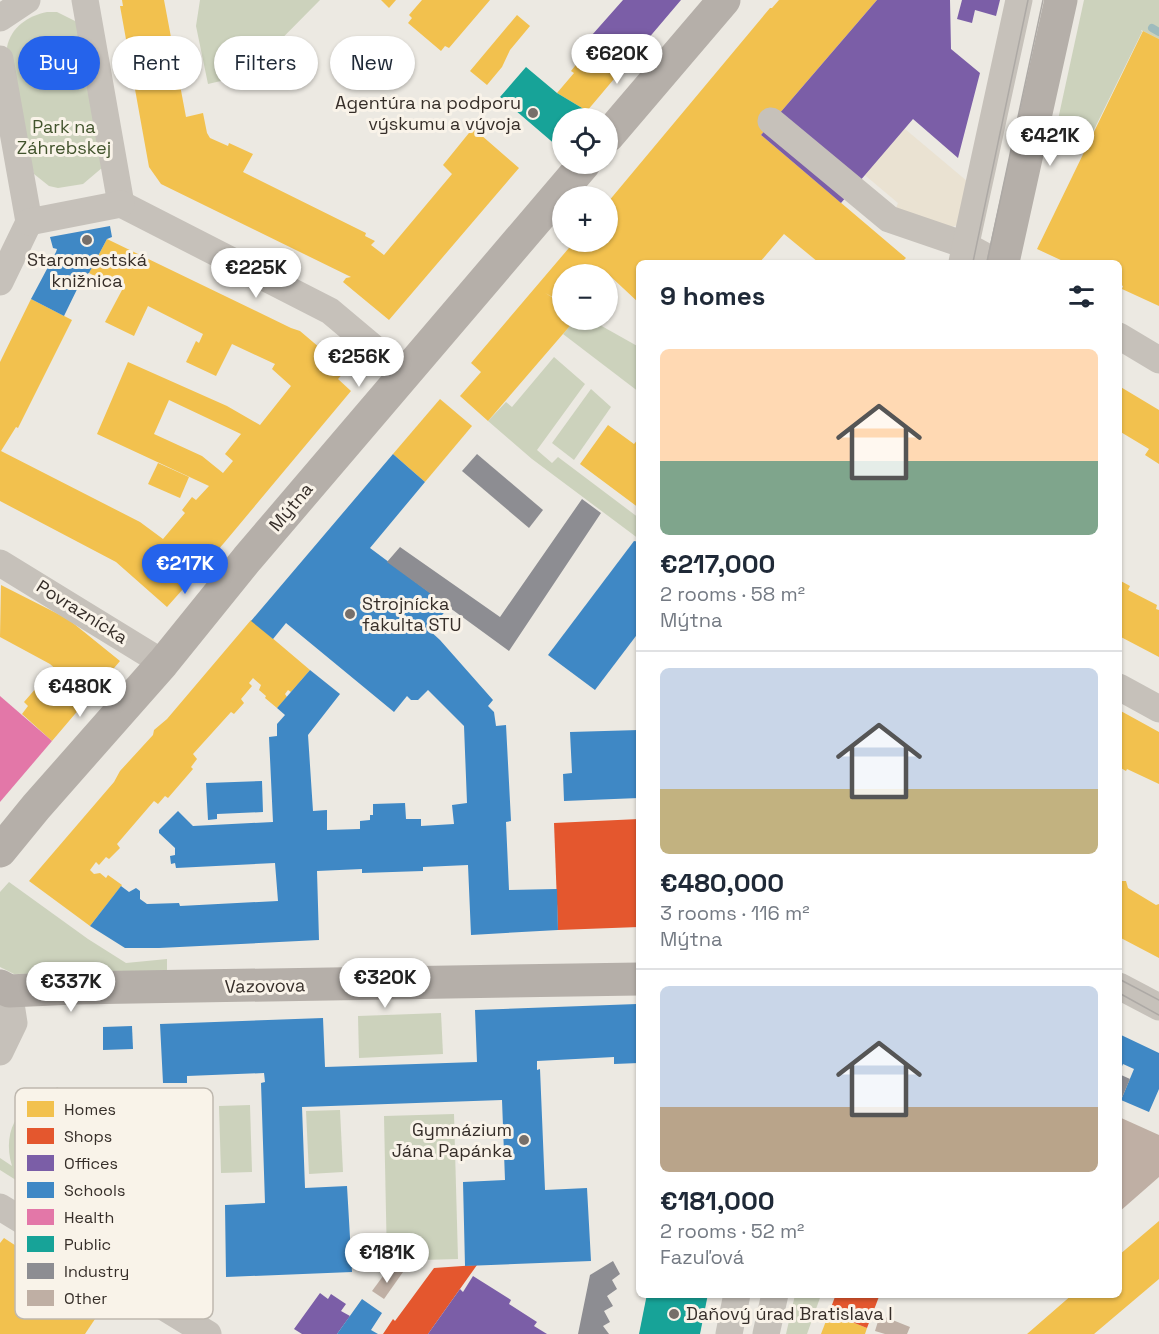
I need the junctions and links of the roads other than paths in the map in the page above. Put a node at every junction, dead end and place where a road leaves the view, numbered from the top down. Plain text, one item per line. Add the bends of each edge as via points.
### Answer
1 (27, 0) edge
2 (85, 0) edge
3 (724, 0) edge
4 (1019, 0) edge
5 (1061, 0) edge
6 (0, 18) edge
7 (0, 59) edge
8 (771, 122) dead end
9 (618, 124) edge
10 (575, 174) edge
11 (121, 204) junction
12 (30, 222) junction
13 (963, 254) edge
14 (988, 260) edge
15 (1003, 260) edge
16 (0, 282) edge
17 (1122, 338) edge
18 (1159, 360) edge
19 (405, 374) junction
20 (0, 563) edge
21 (163, 663) junction
22 (1122, 689) edge
23 (1159, 709) edge
24 (36, 807) junction
25 (0, 851) edge
26 (0, 870) edge
27 (636, 979) edge
28 (1122, 988) edge
29 (4, 989) edge
30 (1159, 1007) edge
31 (0, 1052) edge
32 (0, 1207) edge
33 (15, 1216) edge
34 (736, 1298) edge
35 (774, 1298) edge
36 (183, 1319) edge
37 (208, 1334) edge
38 (729, 1334) edge
39 (766, 1334) edge

1 - 6 street
2 - 11 street
3 - 9 main road
4 - 13 street
5 - 15 main road
7 - 12 street
8 - 13 street via 889,219
10 - 19 main road, Mýtna
11 - 12 street
11 - 19 street via 330,311
12 - 16 street
13 - 14 street
17 - 18 street
19 - 21 main road, Mýtna
20 - 21 street, Povraznícka
21 - 24 main road, Mýtna
22 - 23 street
24 - 25 main road, Mýtna
24 - 26 street via 25,838
27 - 29 main road, Vazovova
28 - 30 street
29 - 31 street via 14,1023
32 - 33 street
34 - 38 street
35 - 39 street
36 - 37 street

